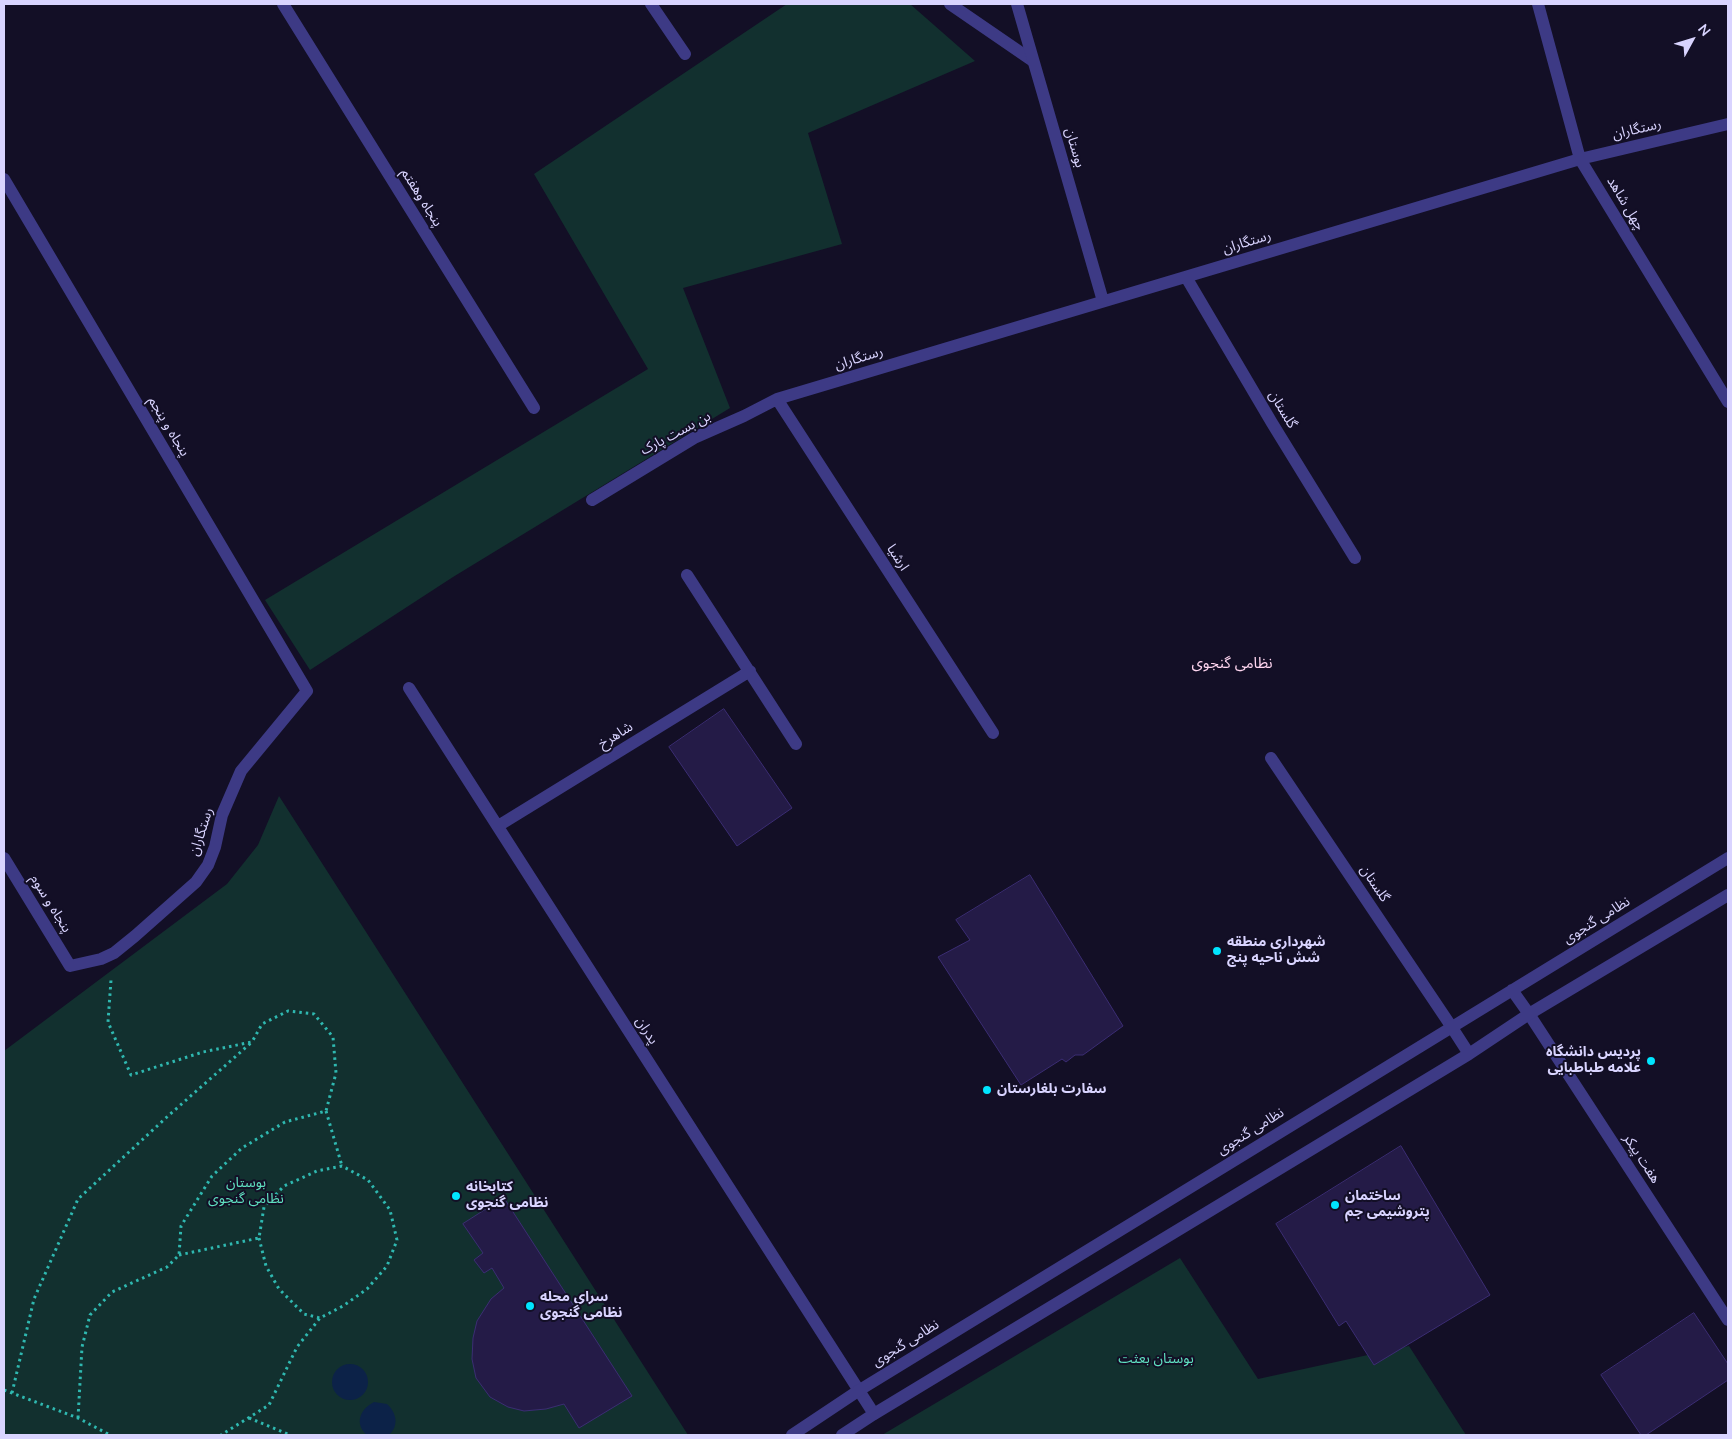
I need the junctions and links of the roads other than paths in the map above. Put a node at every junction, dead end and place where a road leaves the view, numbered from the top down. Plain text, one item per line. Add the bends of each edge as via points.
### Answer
1 (283, 4) edge
2 (650, 4) edge
3 (950, 4) edge
4 (1016, 4) edge
5 (1538, 4) edge
6 (685, 54) dead end
7 (1033, 61) junction
8 (1728, 124) edge
9 (1580, 158) junction
10 (4, 179) edge
11 (1186, 277) junction
12 (1103, 301) junction
13 (776, 399) junction
14 (1728, 402) edge
15 (534, 408) dead end
16 (592, 500) dead end
17 (1355, 558) dead end
18 (687, 575) dead end
19 (750, 671) junction
20 (408, 688) dead end
21 (307, 691) joint
22 (993, 733) dead end
23 (796, 744) dead end
24 (1271, 758) dead end
25 (498, 826) junction
26 (4, 858) edge
27 (1728, 858) edge
28 (1728, 895) edge
29 (70, 966) joint
30 (1512, 990) junction
31 (1529, 1014) junction
32 (1451, 1026) junction
33 (1469, 1054) junction
34 (1728, 1320) edge
35 (858, 1391) junction
36 (874, 1414) junction
37 (792, 1435) edge
38 (842, 1435) edge

1 - 15 street, پنجاه وهفتم
2 - 6 street
3 - 7 street
4 - 7 street, بوستان
5 - 9 street, چهل شاهد
7 - 12 street, بوستان
8 - 9 street, رستگاران
9 - 11 street, رستگاران
9 - 14 street, چهل شاهد
10 - 21 street, پنجاه و پنجم
11 - 12 street, رستگاران
11 - 17 street, گلستان
12 - 13 street, رستگاران
13 - 16 street, بن بست پارک via 694,438
13 - 22 street, ارشیا
18 - 19 street
19 - 23 street
19 - 25 street, شاهرخ
20 - 25 street, پدران
21 - 29 street, رستگاران via 241,770 222,815 208,865 196,882 114,953
24 - 32 street, گلستان
25 - 35 street, پدران
26 - 29 street, پنجاه و سوم
27 - 30 street, نظامی گنجوی
28 - 31 street
30 - 31 street, هفت پیکر
30 - 32 street, نظامی گنجوی
31 - 33 street
31 - 34 street, هفت پیکر
32 - 33 street, گلستان
32 - 35 street, نظامی گنجوی
33 - 36 street
35 - 36 street, پدران
35 - 37 street, نظامی گنجوی
36 - 38 street

